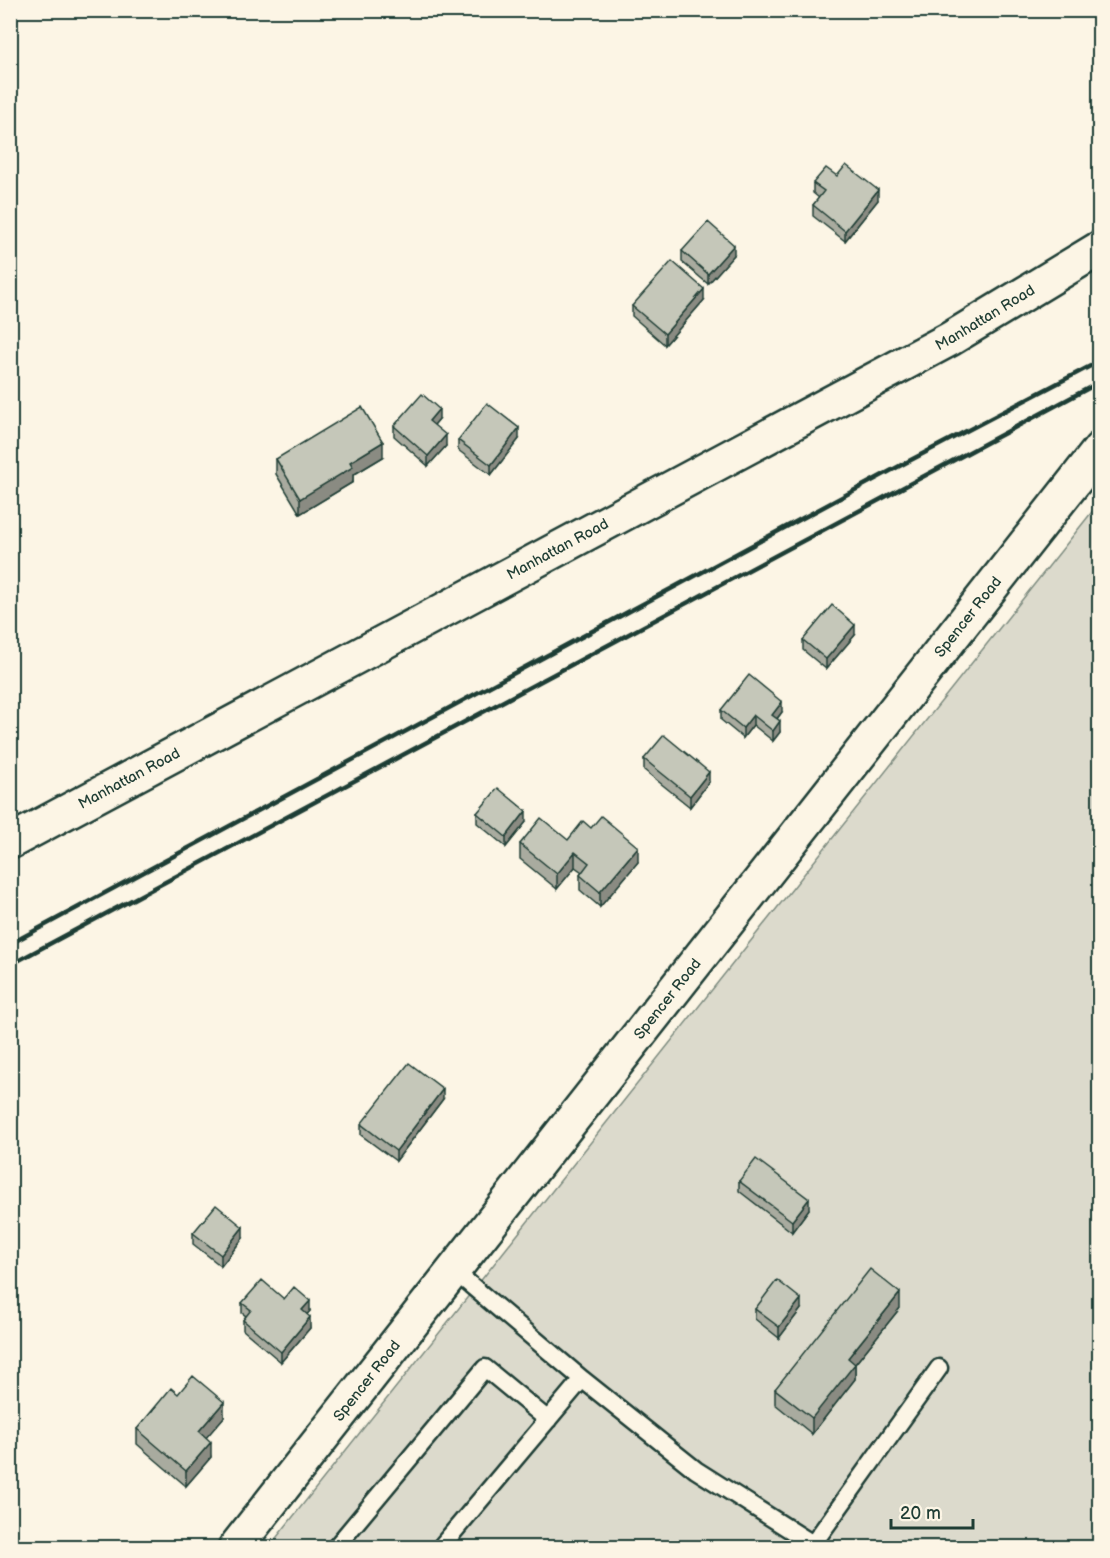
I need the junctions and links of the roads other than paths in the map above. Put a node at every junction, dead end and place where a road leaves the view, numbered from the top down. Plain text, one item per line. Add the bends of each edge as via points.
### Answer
1 (1100, 248) edge
2 (1100, 449) edge
3 (10, 842) edge
4 (453, 1270) junction
5 (939, 1368) dead end
6 (582, 1379) junction
7 (548, 1420) junction
8 (816, 1546) edge
9 (235, 1548) edge
10 (335, 1548) edge
11 (440, 1548) edge

1 - 3 street, Manhattan Road via 950,339
2 - 4 street, Spencer Road
4 - 6 lane
4 - 9 street, Spencer Road
5 - 8 lane
6 - 7 lane
6 - 8 lane via 696,1470
7 - 10 lane via 485,1368
7 - 11 lane

